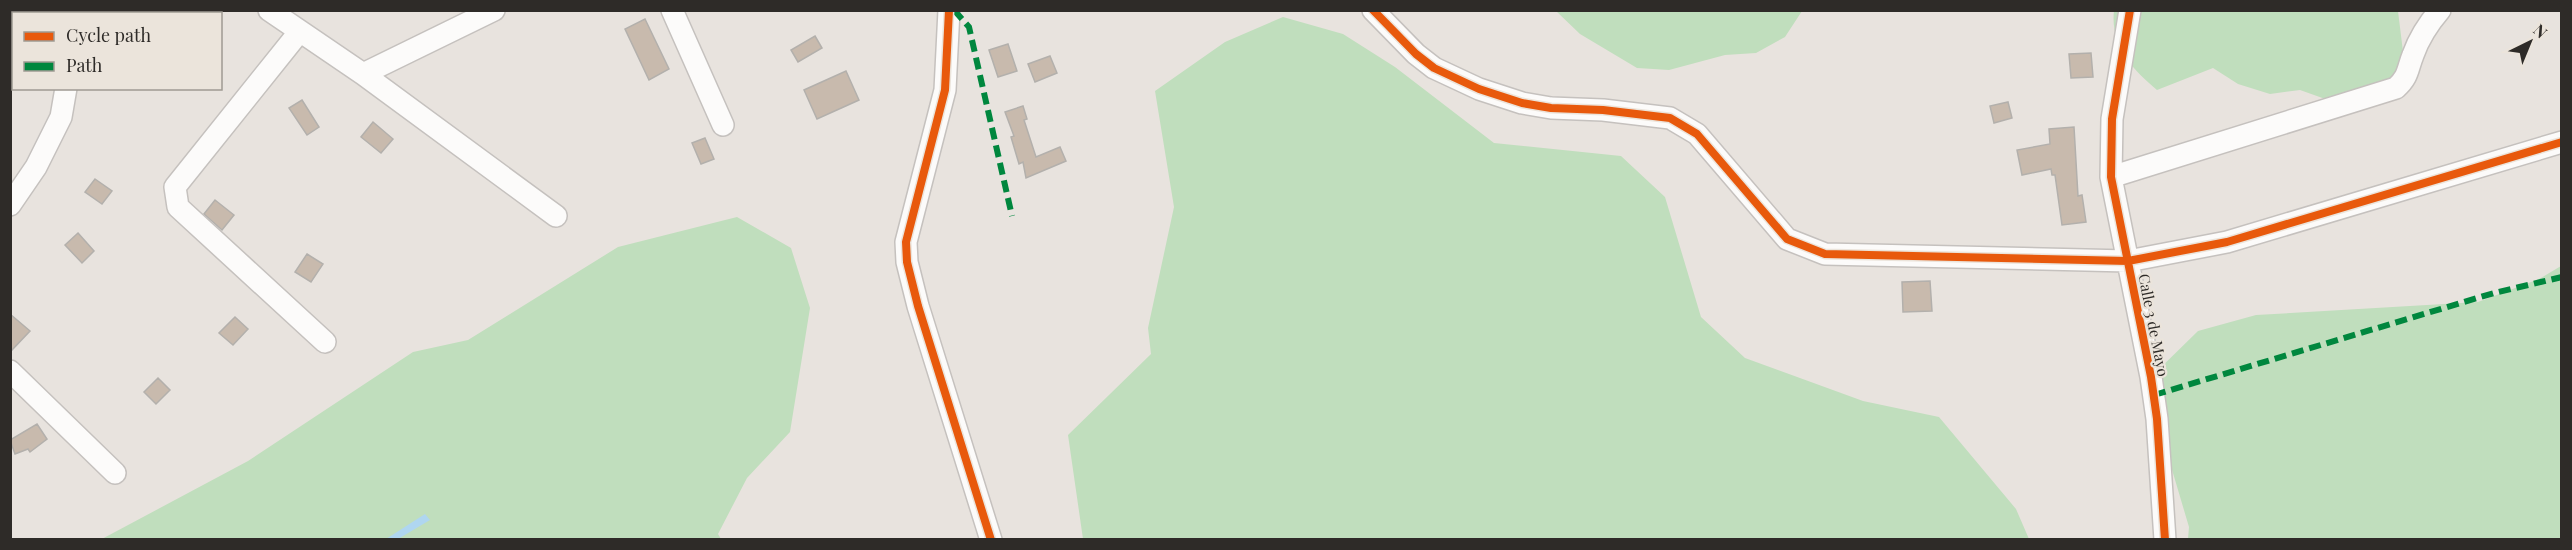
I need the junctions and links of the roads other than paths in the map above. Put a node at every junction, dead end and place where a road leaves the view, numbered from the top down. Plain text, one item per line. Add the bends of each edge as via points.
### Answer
1 (269, 10) edge
2 (494, 10) edge
3 (672, 10) edge
4 (949, 10) edge
5 (1373, 10) edge
6 (2130, 10) edge
7 (2440, 10) edge
8 (300, 31) junction
9 (363, 74) junction
10 (66, 90) edge
11 (723, 125) dead end
12 (2562, 142) edge
13 (2111, 177) junction
14 (10, 205) edge
15 (556, 216) dead end
16 (2128, 261) junction
17 (325, 342) dead end
18 (10, 371) edge
19 (115, 473) dead end
20 (991, 540) edge
21 (2165, 540) edge

1 - 8 street
2 - 9 street
3 - 11 street
4 - 20 street via 945,90 906,242 918,306
5 - 16 street via 1434,68 1479,89 1551,108 1670,118 1697,134 1787,239 1825,254
6 - 13 street, Calle 3 de Mayo via 2112,119
7 - 13 street via 2427,24 2406,79 2396,88
8 - 9 street
8 - 17 street via 175,187 178,207
9 - 15 street
10 - 14 street via 61,117
12 - 16 street via 2227,242
13 - 16 street, Calle 3 de Mayo
16 - 21 street, Calle 3 de Mayo via 2156,411
18 - 19 street

